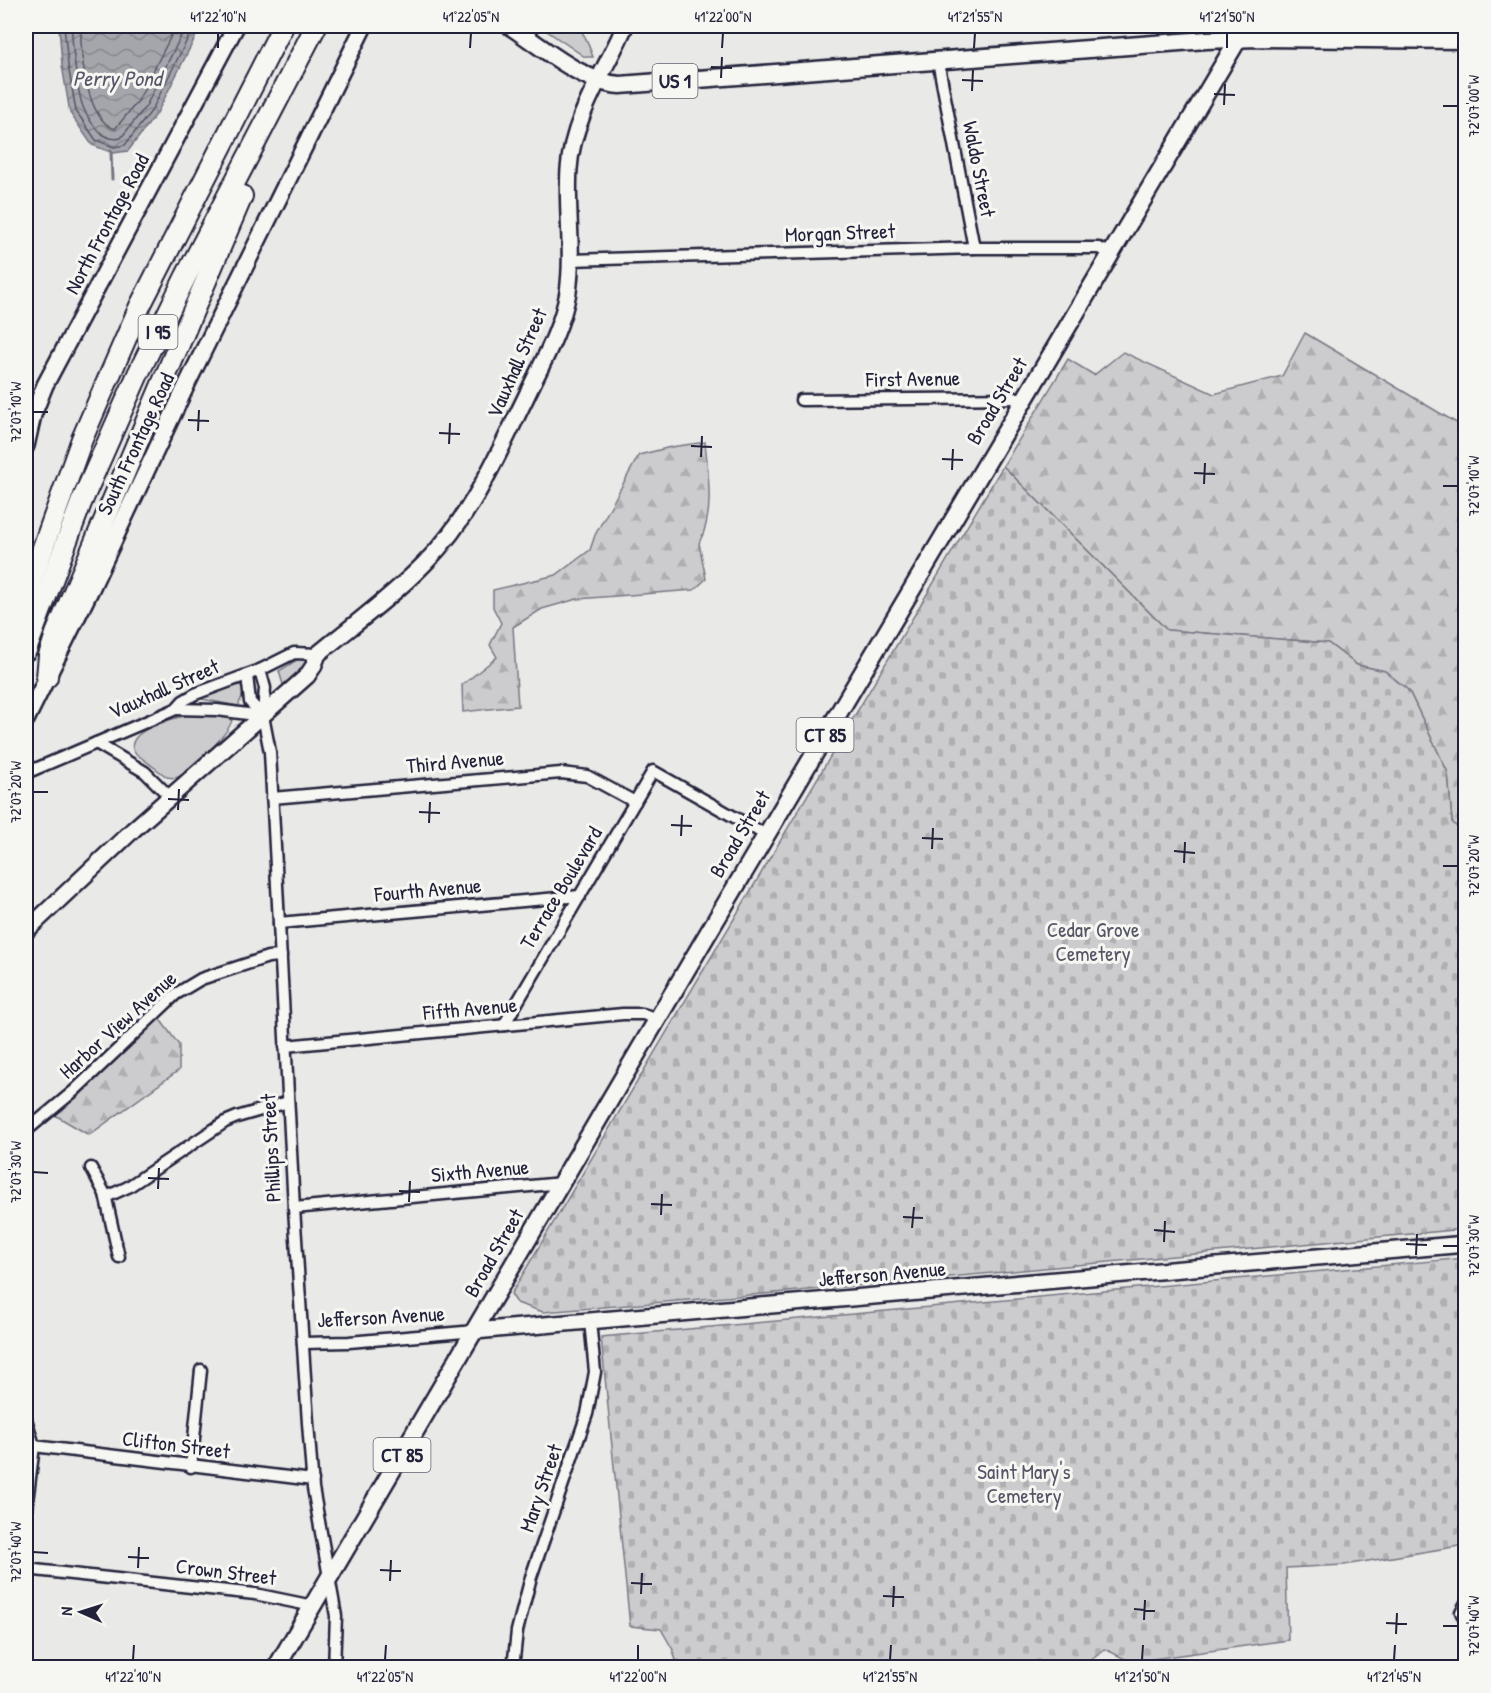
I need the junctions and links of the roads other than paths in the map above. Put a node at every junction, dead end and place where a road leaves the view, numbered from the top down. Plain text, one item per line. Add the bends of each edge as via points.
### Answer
1 (237, 26) edge
2 (284, 26) edge
3 (316, 26) edge
4 (364, 26) edge
5 (625, 26) edge
6 (520, 28) edge
7 (1242, 32) edge
8 (1466, 40) edge
9 (938, 61) junction
10 (599, 81) junction
11 (280, 96) junction
12 (974, 248) junction
13 (1111, 252) junction
14 (570, 260) junction
15 (1025, 398) junction
16 (801, 400) dead end
17 (26, 446) edge
18 (26, 595) edge
19 (26, 650) edge
20 (318, 654) junction
21 (260, 670) junction
22 (247, 675) junction
23 (47, 676) junction
24 (176, 709) junction
25 (263, 716) junction
26 (26, 720) edge
27 (96, 742) junction
28 (26, 773) edge
29 (170, 797) junction
30 (272, 798) junction
31 (635, 802) junction
32 (766, 835) junction
33 (580, 896) junction
34 (279, 923) junction
35 (26, 931) edge
36 (281, 956) junction
37 (658, 1018) junction
38 (504, 1025) junction
39 (285, 1046) junction
40 (288, 1102) junction
41 (26, 1131) edge
42 (92, 1168) dead end
43 (562, 1183) junction
44 (106, 1197) junction
45 (294, 1208) junction
46 (1466, 1244) edge
47 (119, 1257) dead end
48 (590, 1321) junction
49 (475, 1331) junction
50 (303, 1342) junction
51 (201, 1370) dead end
52 (26, 1419) edge
53 (34, 1446) junction
54 (191, 1467) junction
55 (313, 1480) junction
56 (26, 1510) edge
57 (26, 1569) edge
58 (330, 1578) junction
59 (1466, 1603) edge
60 (313, 1606) junction
61 (1466, 1622) edge
62 (276, 1668) edge
63 (334, 1668) edge
64 (513, 1668) edge

1 - 17 main road, North Frontage Road via 45,385
2 - 18 highway, I 95 via 142,300 82,439
3 - 11 highway, I 95
4 - 23 main road, South Frontage Road
5 - 10 main road, Vauxhall Street
6 - 10 main road, US 1 via 574,69
7 - 8 main road, US 1
7 - 9 main road, US 1
7 - 13 main road, Broad Street / CT 85
9 - 10 main road, US 1 via 635,84
9 - 12 street, Waldo Street
10 - 14 main road, Vauxhall Street via 584,112 569,168
11 - 19 highway, I 95 via 141,366 81,503
11 - 23 highway via 268,144 232,215 56,634
12 - 13 street, Morgan Street via 1098,248
12 - 14 street, Morgan Street
13 - 15 main road, Broad Street / CT 85
14 - 20 main road, Vauxhall Street via 568,292 552,345 489,476 426,563
15 - 16 street, First Avenue
15 - 32 main road, Broad Street / CT 85
20 - 21 street, Vauxhall Street via 294,653
20 - 25 main road, Vauxhall Street via 309,674
21 - 22 street, Vauxhall Street
21 - 25 street, Phillips Street via 265,688
22 - 24 street, Vauxhall Street via 195,694
22 - 25 street, Phillips Street via 250,702
23 - 26 main road, South Frontage Road
24 - 25 street
24 - 27 street, Vauxhall Street
25 - 29 main road, Vauxhall Street
25 - 30 street, Phillips Street via 270,752
27 - 28 street, Vauxhall Street
27 - 29 street, Vauxhall Street via 145,772
29 - 35 main road, Vauxhall Street
30 - 31 street, Third Avenue via 561,773 587,776
30 - 34 street, Phillips Street
31 - 32 street, Terrace Boulevard via 653,771
31 - 33 street, Terrace Boulevard
32 - 37 main road, Broad Street / CT 85
33 - 34 street, Fourth Avenue
33 - 38 street, Terrace Boulevard
34 - 36 street, Phillips Street
36 - 39 street, Phillips Street
36 - 41 street, Harbor View Avenue via 190,984
37 - 38 street, Fifth Avenue via 634,1013
37 - 43 main road, Broad Street / CT 85
38 - 39 street, Fifth Avenue
39 - 40 street, Phillips Street
40 - 44 street via 225,1122 128,1187
40 - 45 street, Phillips Street
42 - 44 street
43 - 45 street, Sixth Avenue
43 - 49 main road, Broad Street / CT 85
44 - 47 street
45 - 50 street, Phillips Street
46 - 48 main road, Jefferson Avenue
48 - 49 main road, Jefferson Avenue
48 - 64 street, Mary Street via 595,1372 587,1413 531,1577 517,1631
49 - 50 street, Jefferson Avenue
49 - 58 main road, Broad Street / CT 85
50 - 55 street, Phillips Street
51 - 54 street
52 - 53 street
53 - 54 street, Clifton Street
53 - 56 street
54 - 55 street, Clifton Street
55 - 58 street, Phillips Street
57 - 60 street, Crown Street via 255,1594
58 - 60 main road, Broad Street / CT 85
58 - 63 street, Phillips Street via 336,1616
59 - 61 street via 1461,1612
60 - 62 main road, Broad Street / CT 85

